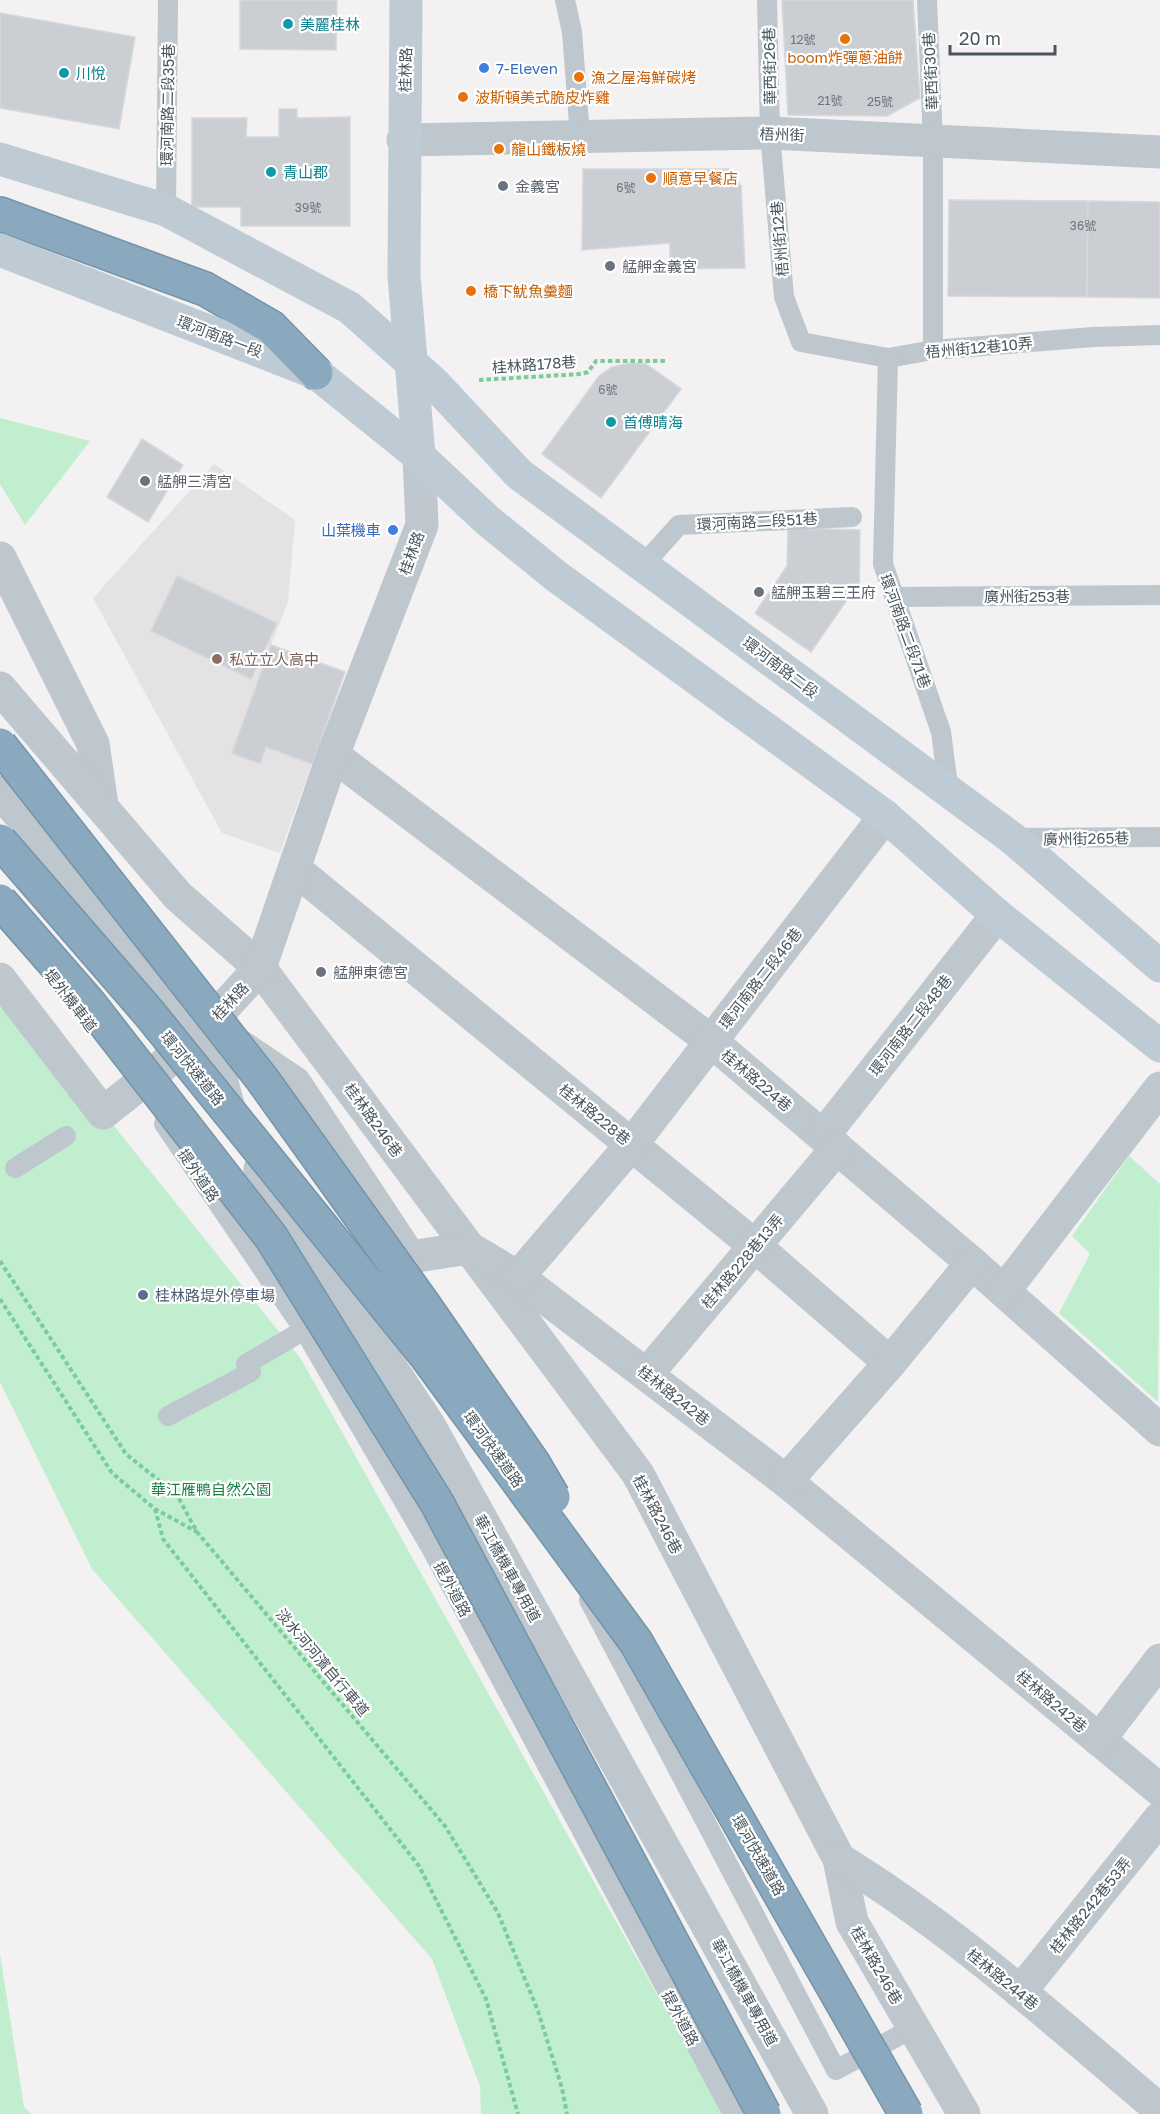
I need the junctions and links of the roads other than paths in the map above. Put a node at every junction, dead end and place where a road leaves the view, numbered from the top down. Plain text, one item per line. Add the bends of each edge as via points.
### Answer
1 (168, 0) edge
2 (406, 0) edge
3 (565, 0) edge
4 (767, 0) edge
5 (927, 0) edge
6 (770, 133) junction
7 (580, 136) junction
8 (403, 140) junction
9 (933, 141) junction
10 (1160, 152) edge
11 (0, 159) edge
12 (166, 210) junction
13 (0, 214) edge
14 (0, 250) edge
15 (1160, 336) edge
16 (801, 342) joint
17 (933, 350) junction
18 (888, 358) junction
19 (410, 361) junction
20 (316, 373) junction
21 (419, 456) junction
22 (852, 517) dead end
23 (0, 558) edge
24 (644, 565) junction
25 (1160, 595) edge
26 (895, 597) junction
27 (0, 688) edge
28 (0, 745) edge
29 (333, 755) junction
30 (0, 792) edge
31 (949, 793) junction
32 (102, 805) junction
33 (885, 816) junction
34 (1160, 837) edge
35 (1012, 838) junction
36 (0, 841) edge
37 (296, 870) junction
38 (0, 901) edge
39 (997, 915) junction
40 (0, 919) edge
41 (1160, 966) edge
42 (260, 968) junction
43 (0, 979) edge
44 (207, 1026) junction
45 (711, 1041) junction
46 (1160, 1047) edge
47 (138, 1085) junction
48 (1160, 1088) edge
49 (66, 1136) dead end
50 (830, 1142) junction
51 (632, 1144) junction
52 (15, 1168) dead end
53 (755, 1246) junction
54 (469, 1248) junction
55 (410, 1257) junction
56 (972, 1263) junction
57 (518, 1276) junction
58 (1004, 1291) junction
59 (304, 1330) junction
60 (890, 1363) junction
61 (647, 1374) junction
62 (168, 1416) dead end
63 (1159, 1427) edge
64 (786, 1481) junction
65 (636, 1642) junction
66 (1160, 1660) edge
67 (1100, 1740) junction
68 (1160, 1790) edge
69 (1160, 1818) edge
70 (839, 1859) junction
71 (1020, 1992) junction
72 (913, 2028) junction
73 (1160, 2110) edge
74 (733, 2114) edge
75 (764, 2114) edge
76 (812, 2114) edge
77 (906, 2114) edge
78 (964, 2114) edge

1 - 12 lane, 環河南路二段35巷
2 - 8 street, 桂林路
3 - 7 lane via 572,32
4 - 6 lane, 華西街26巷
5 - 9 lane, 華西街30巷
6 - 7 street, 梧州街
6 - 9 street, 梧州街
6 - 16 lane, 梧州街12巷 via 784,297
7 - 8 street, 梧州街
8 - 19 street, 桂林路 via 404,276
9 - 10 street, 梧州街
9 - 17 lane, 華西街30巷
11 - 12 street
12 - 19 street via 350,308
13 - 20 highway via 205,289 271,327
14 - 20 street, 環河南路一段
15 - 17 lane, 梧州街12巷10弄 via 1093,337
16 - 18 lane, 梧州街12巷10弄
17 - 18 lane, 梧州街12巷10弄
18 - 26 lane, 環河南路二段71巷 via 883,564
19 - 21 street, 桂林路
19 - 24 street, 環河南路二段 via 519,474
20 - 21 street, 環河南路一段
21 - 29 street, 桂林路 via 422,525
21 - 33 street via 487,520 556,576
22 - 24 lane, 環河南路二段51巷 via 679,525
23 - 32 street via 93,744
24 - 31 street, 環河南路二段
25 - 26 lane, 廣州街253巷
26 - 31 lane, 環河南路二段71巷 via 941,732
27 - 32 street, 桂林路246巷
28 - 65 highway, bridge via 262,1079 424,1305 534,1463
29 - 37 street, 桂林路
29 - 45 street, 桂林路224巷
30 - 44 street via 191,1013
31 - 35 street, 環河南路二段
32 - 42 street, 桂林路246巷 via 178,896
33 - 39 street
33 - 45 street, 環河南路二段46巷
34 - 35 lane, 廣州街265巷
35 - 41 street, 環河南路二段
36 - 65 highway, 環河快速道路, bridge via 149,1013 427,1357
37 - 42 street, 桂林路
37 - 51 street, 桂林路228巷
38 - 75 highway, bridge via 89,1003 277,1246 437,1503
39 - 46 street
39 - 50 street, 環河南路二段48巷
40 - 47 street, 堤外機車道 via 18,933
42 - 44 street, 桂林路
42 - 54 street, 桂林路246巷
43 - 47 street, 桂林路 via 103,1113
44 - 47 street, 桂林路
44 - 55 street via 295,1083
44 - 76 street, 華江橋機車專用道 via 236,1133 429,1425
45 - 50 street, 桂林路224巷
45 - 51 street, 環河南路二段46巷
47 - 59 lane, 提外道路
48 - 58 street
49 - 52 lane
50 - 53 street, 桂林路228巷13弄
50 - 56 street, 桂林路224巷
51 - 53 street, 桂林路228巷
51 - 57 street, 環河南路二段46巷
53 - 60 street, 桂林路228巷
53 - 61 street, 桂林路228巷13弄
54 - 55 street
54 - 57 street, 桂林路242巷
54 - 70 street, 桂林路246巷 via 638,1474
55 - 72 lane via 836,2070
56 - 58 street, 桂林路224巷
56 - 60 street
57 - 61 street, 桂林路242巷
58 - 63 street, 桂林路224巷
59 - 62 lane via 246,1364 251,1372
59 - 74 lane, 提外道路 via 431,1548
60 - 64 street
61 - 64 street, 桂林路242巷
64 - 67 street, 桂林路242巷
65 - 77 highway, 環河快速道路, bridge
66 - 67 street
67 - 68 street, 桂林路242巷
69 - 71 street, 桂林路242巷53弄
70 - 71 street, 桂林路244巷 via 890,1890
70 - 72 street, 桂林路246巷 via 852,1922
71 - 73 street, 桂林路244巷
72 - 78 street, 桂林路246巷

